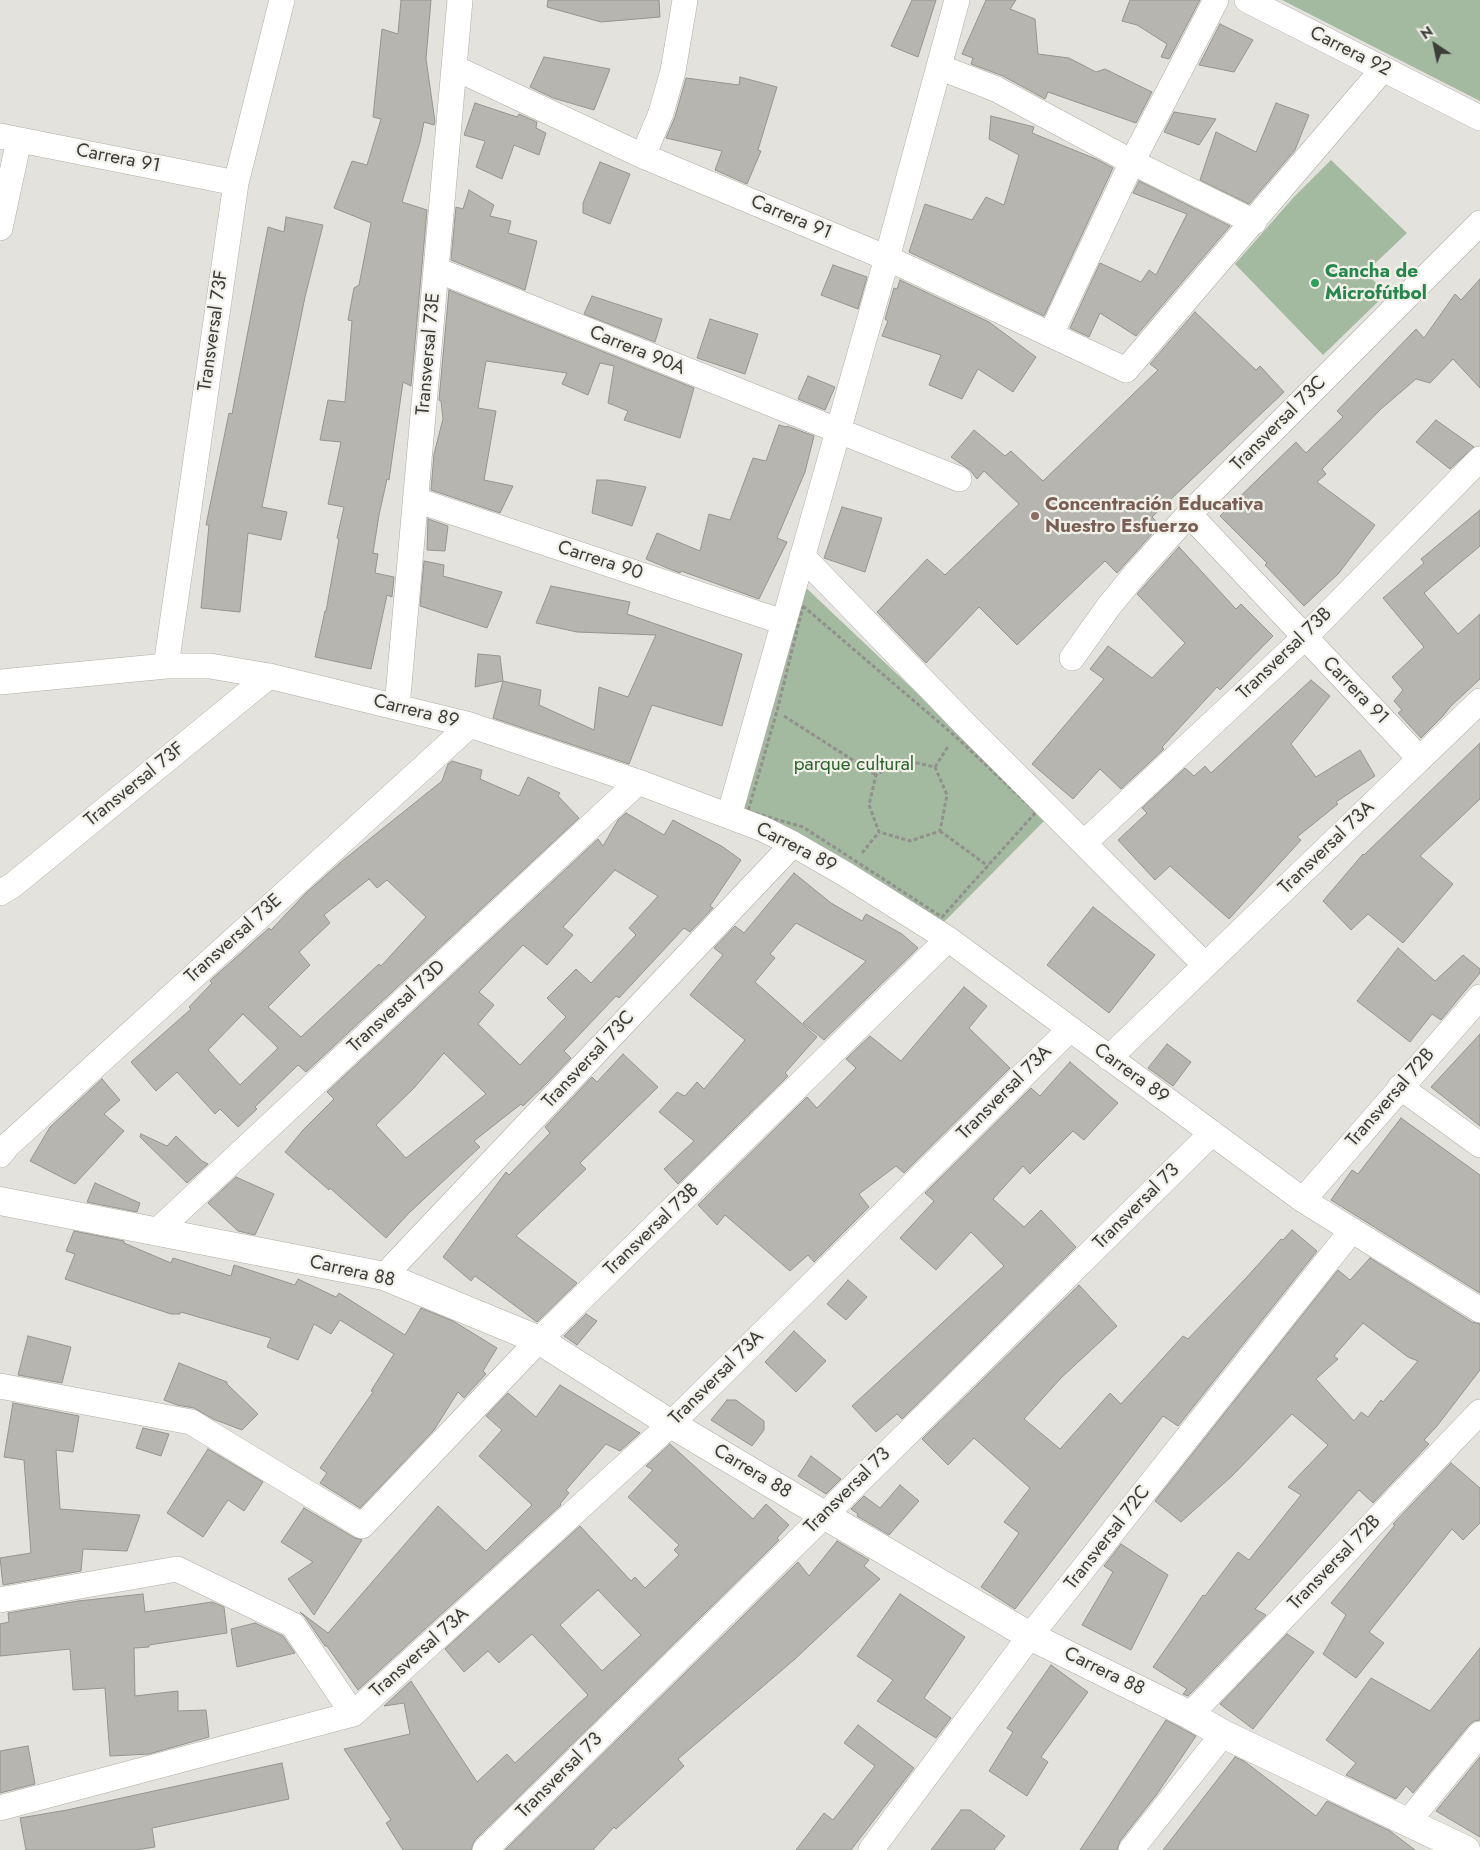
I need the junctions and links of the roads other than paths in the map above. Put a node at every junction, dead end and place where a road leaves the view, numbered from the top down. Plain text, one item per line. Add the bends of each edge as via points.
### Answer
1 (282, 0) edge
2 (460, 0) edge
3 (686, 0) edge
4 (957, 0) edge
5 (1216, 0) edge
6 (1247, 0) edge
7 (939, 67) junction
8 (455, 68) junction
9 (1383, 69) junction
10 (1480, 118) edge
11 (10, 138) edge
12 (643, 156) junction
13 (1132, 162) junction
14 (236, 183) junction
15 (1254, 222) junction
16 (1480, 223) edge
17 (0, 228) edge
18 (887, 258) junction
19 (437, 270) junction
20 (1051, 334) junction
21 (837, 432) junction
22 (1480, 459) edge
23 (959, 479) dead end
24 (416, 500) junction
25 (1189, 514) junction
26 (802, 556) junction
27 (783, 622) junction
28 (1304, 638) junction
29 (1072, 658) dead end
30 (166, 666) junction
31 (269, 676) junction
32 (0, 682) edge
33 (1480, 701) edge
34 (397, 707) junction
35 (470, 725) junction
36 (1420, 759) junction
37 (638, 782) junction
38 (729, 816) junction
39 (1084, 843) junction
40 (794, 844) junction
41 (0, 893) edge
42 (948, 939) junction
43 (1205, 965) junction
44 (1480, 997) edge
45 (1070, 1028) junction
46 (1109, 1058) junction
47 (1400, 1087) junction
48 (1212, 1133) junction
49 (1480, 1145) edge
50 (0, 1155) edge
51 (1303, 1200) junction
52 (0, 1201) edge
53 (1352, 1230) junction
54 (156, 1232) junction
55 (384, 1276) junction
56 (1480, 1310) edge
57 (539, 1340) junction
58 (0, 1386) edge
59 (1480, 1412) edge
60 (671, 1424) junction
61 (824, 1515) junction
62 (0, 1600) edge
63 (1030, 1636) junction
64 (352, 1714) junction
65 (1190, 1715) junction
66 (1223, 1734) junction
67 (1480, 1734) edge
68 (0, 1808) edge
69 (1407, 1823) junction
70 (485, 1850) edge
71 (871, 1850) edge
72 (1130, 1850) edge
73 (1466, 1850) edge

1 - 14 street, Transversal 73F
2 - 8 street, Transversal 73E
3 - 12 street via 673,71 661,113
4 - 7 street
5 - 13 street
6 - 9 street, Carrera 92
7 - 13 street via 996,89
7 - 18 street
8 - 12 street, Carrera 91
8 - 19 street, Transversal 73E
9 - 10 street, Carrera 92
9 - 15 street
11 - 14 street, Carrera 91
11 - 17 street
12 - 18 street, Carrera 91
13 - 15 street
13 - 20 street
14 - 30 street, Transversal 73F
15 - 20 street, Carrera 91 via 1126,370
16 - 25 street, Transversal 73C
18 - 20 street, Carrera 91
18 - 21 street
19 - 21 street, Carrera 90A
19 - 24 street, Transversal 73E
21 - 23 street, Carrera 90A
21 - 26 street
22 - 28 street, Transversal 73B
24 - 27 street, Carrera 90
24 - 34 street, Transversal 73E
25 - 28 street, Carrera 91
25 - 29 street, Transversal 73C via 1137,572
26 - 27 street
26 - 39 street
27 - 38 street via 769,705
28 - 36 street, Carrera 91
28 - 39 street, Transversal 73B
30 - 31 street, Carrera 89 via 210,666
30 - 32 street, Carrera 89
31 - 34 street, Carrera 89
31 - 41 street, Transversal 73F
33 - 36 street, Transversal 73A
34 - 35 street, Carrera 89
35 - 37 street, Carrera 89
35 - 50 street, Transversal 73E via 6,1146
36 - 43 street, Transversal 73A
37 - 38 street, Carrera 89
37 - 54 street, Transversal 73D
38 - 40 street, Carrera 89
39 - 43 street
40 - 42 street, Carrera 89
40 - 55 street, Transversal 73C
42 - 45 street, Carrera 89
42 - 57 street, Transversal 73B
43 - 46 street, Transversal 73A
44 - 47 street, Transversal 72B
45 - 46 street, Carrera 89
45 - 60 street, Transversal 73A
46 - 48 street, Carrera 89
47 - 49 street
47 - 51 street, Transversal 72B
48 - 51 street, Carrera 89
48 - 61 street, Transversal 73
51 - 53 street, Carrera 89
52 - 54 street, Carrera 88
53 - 56 street, Carrera 89
53 - 63 street, Transversal 72C
54 - 55 street, Carrera 88
55 - 57 street, Carrera 88
57 - 58 street, Transversal 73B via 362,1526 191,1422
57 - 60 street, Carrera 88
59 - 65 street, Transversal 72B
60 - 61 street, Carrera 88
60 - 64 street, Transversal 73A
61 - 63 street, Carrera 88
61 - 70 street, Transversal 73
62 - 64 street via 177,1570 293,1625
63 - 65 street, Carrera 88
63 - 71 street, Transversal 72C
64 - 68 street
65 - 66 street, Carrera 88
66 - 69 street, Carrera 88
66 - 72 street
67 - 69 street
69 - 73 street, Carrera 88

